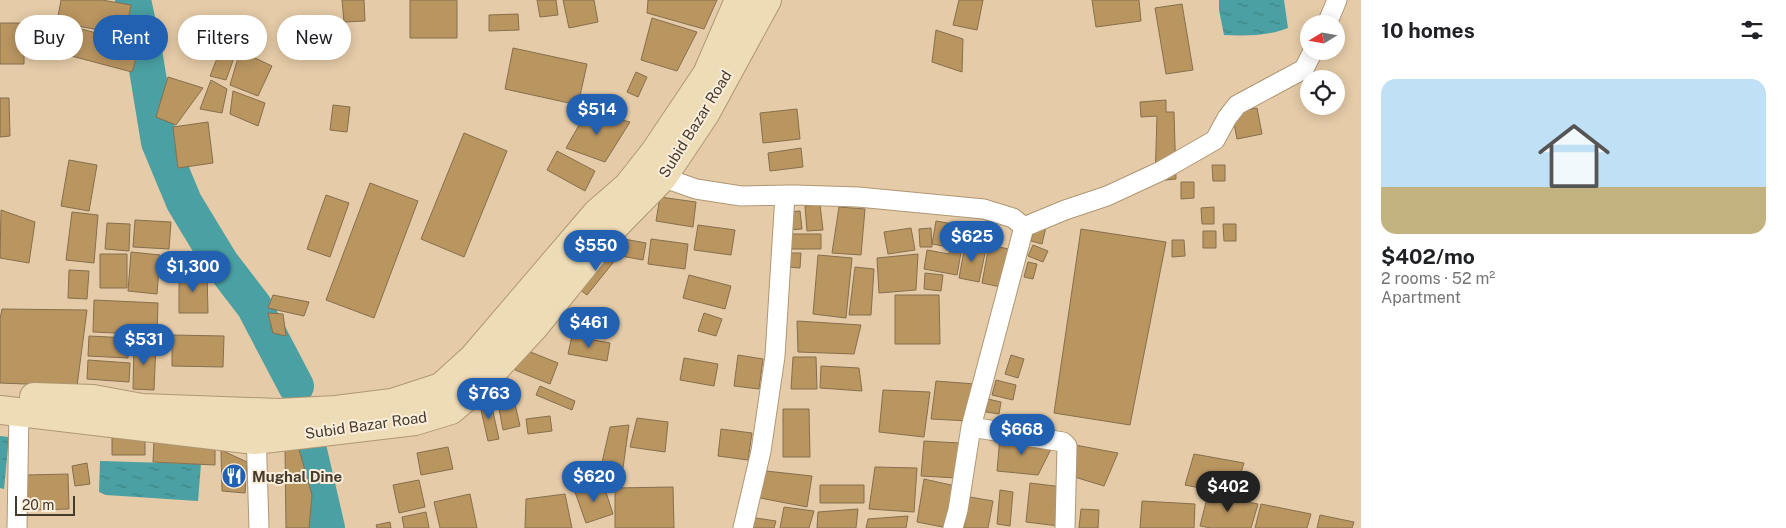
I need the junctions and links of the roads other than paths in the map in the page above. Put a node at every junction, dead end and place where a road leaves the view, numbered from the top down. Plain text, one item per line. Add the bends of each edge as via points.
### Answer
1 (739, 0) edge
2 (767, 0) edge
3 (1337, 0) edge
4 (1331, 15) edge
5 (1308, 60) edge
6 (652, 173) junction
7 (785, 195) junction
8 (1024, 227) junction
9 (6, 405) edge
10 (256, 413) junction
11 (971, 427) junction
12 (255, 440) junction
13 (17, 528) edge
14 (259, 528) edge
15 (743, 528) edge
16 (953, 528) edge
17 (1065, 528) edge

1 - 6 main road, Subid Bazar Road via 706,74 654,153
2 - 6 main road, Subid Bazar Road via 705,114
3 - 4 street
5 - 8 street via 1304,69 1237,106 1215,140 1161,171 1107,196
6 - 7 street via 696,189 740,196
6 - 10 main road, Subid Bazar Road via 628,186 596,213 473,358 441,386 392,403 336,410
6 - 12 main road, Subid Bazar Road via 534,326 482,383 451,410 415,421
7 - 8 street via 858,197 984,209 1013,218
7 - 15 street via 774,356 761,451
8 - 11 street
9 - 10 main road, Subid Bazar Road via 93,399 142,408
9 - 12 main road, Subid Bazar Road
9 - 13 street
10 - 12 street
11 - 16 street
11 - 17 street via 1064,442 1067,446
12 - 14 street

